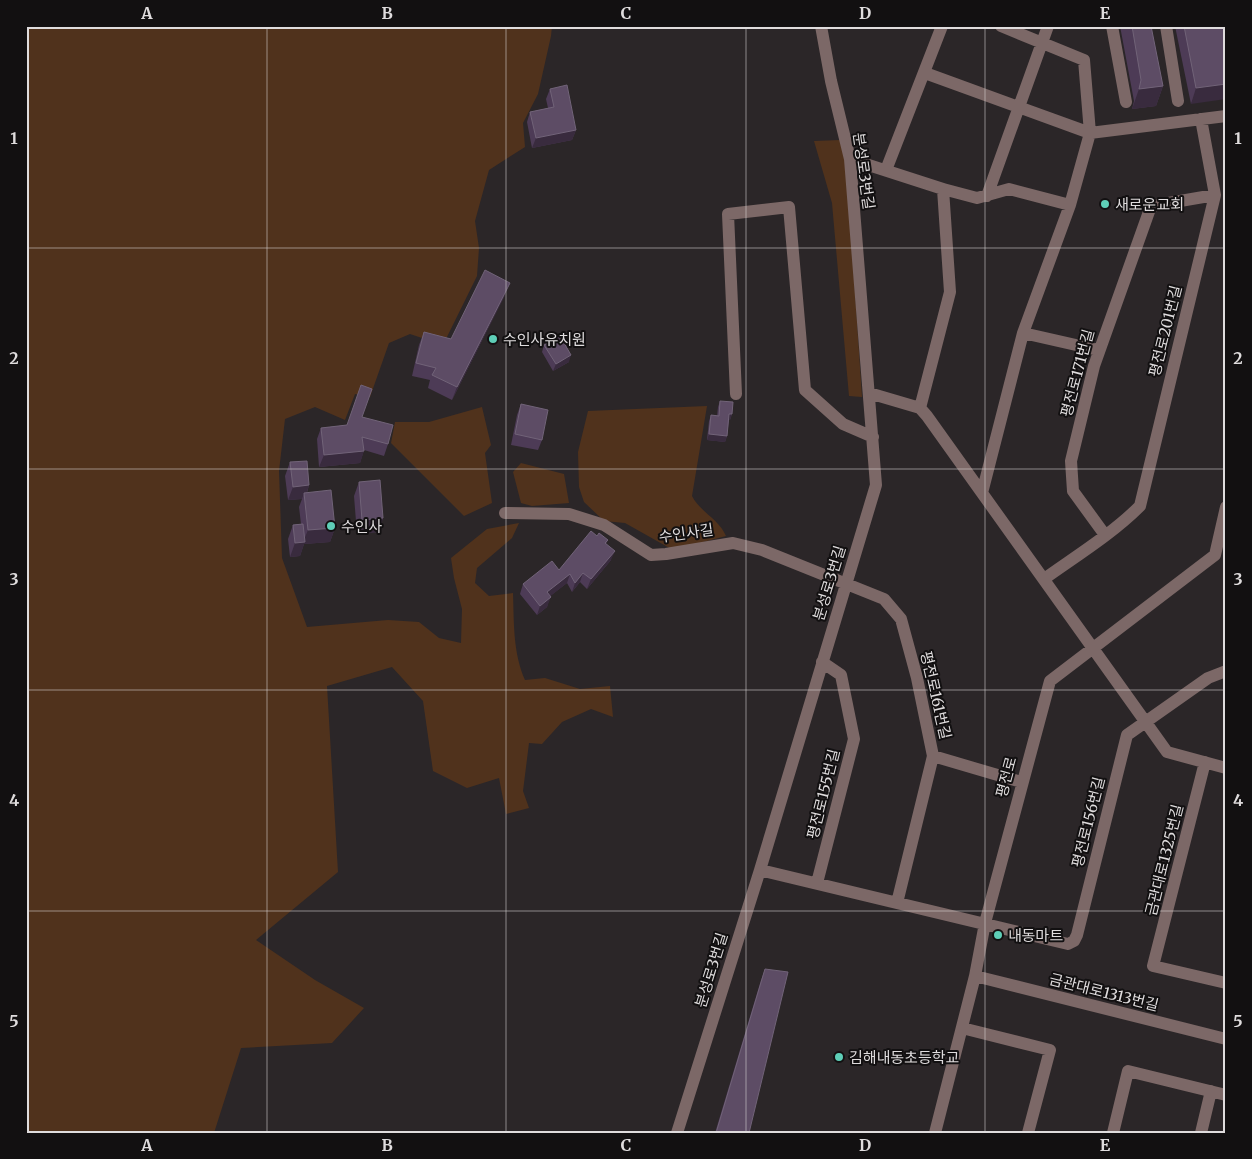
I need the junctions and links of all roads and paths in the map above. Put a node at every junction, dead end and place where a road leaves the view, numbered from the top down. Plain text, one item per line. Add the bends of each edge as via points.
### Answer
1 (820, 26) edge
2 (942, 26) edge
3 (1001, 26) edge
4 (1048, 26) edge
5 (1112, 26) edge
6 (1166, 26) edge
7 (1043, 42) junction
8 (925, 74) junction
9 (1178, 101) dead end
10 (1126, 102) dead end
11 (1018, 107) junction
12 (1226, 116) edge
13 (1201, 119) junction
14 (1090, 133) junction
15 (850, 159) junction
16 (886, 170) junction
17 (942, 189) junction
18 (987, 196) junction
19 (1215, 196) junction
20 (1070, 204) junction
21 (1023, 333) junction
22 (1098, 350) junction
23 (869, 393) junction
24 (736, 394) dead end
25 (920, 408) junction
26 (873, 437) junction
27 (982, 493) junction
28 (1226, 507) edge
29 (505, 513) dead end
30 (1105, 535) junction
31 (1220, 556) edge
32 (1044, 580) junction
33 (845, 583) junction
34 (1092, 648) junction
35 (822, 662) junction
36 (1226, 671) edge
37 (1146, 722) junction
38 (933, 756) junction
39 (1205, 762) junction
40 (1226, 768) edge
41 (1021, 782) junction
42 (760, 870) junction
43 (817, 884) junction
44 (898, 903) junction
45 (985, 924) junction
46 (975, 976) junction
47 (1226, 983) edge
48 (962, 1028) junction
49 (1226, 1039) edge
50 (1211, 1091) junction
51 (1226, 1095) edge
52 (677, 1133) edge
53 (935, 1133) edge
54 (1028, 1133) edge
55 (1113, 1133) edge
56 (1201, 1133) edge

1 - 15 street, 분성로3번길
2 - 8 street
3 - 7 street
4 - 7 street
5 - 10 street
6 - 9 street
7 - 11 street
7 - 14 street via 1084,60
8 - 11 street
8 - 16 street
11 - 14 street
11 - 18 street
12 - 13 street
13 - 14 street
13 - 19 street, 평전로201번길
14 - 20 street
15 - 16 street
15 - 23 street, 분성로3번길
16 - 17 street
17 - 18 street via 977,198
17 - 25 street via 950,292
18 - 20 street via 1009,189
19 - 22 street, 평전로171번길 via 1151,206
19 - 30 street, 평전로201번길 via 1140,506
20 - 21 street
21 - 22 street
21 - 27 street
22 - 30 street, 평전로171번길 via 1071,461 1074,491
23 - 25 street
23 - 26 street, 분성로3번길
24 - 26 street via 728,214 789,207 805,390 843,424
25 - 27 street
26 - 33 street, 분성로3번길 via 876,485
27 - 32 street
28 - 31 street, 평전로
29 - 33 street, 수인사길 via 569,514 604,526 651,555 734,543 762,550
30 - 32 street
31 - 34 street, 평전로
32 - 34 street
33 - 35 street, 분성로3번길
33 - 38 street, 평전로161번길 via 884,598 901,619
34 - 37 street
34 - 41 street, 평전로 via 1050,681
35 - 42 street, 분성로3번길
35 - 43 street, 평전로155번길 via 841,675 854,739
36 - 37 street, 평전로156번길 via 1208,678
37 - 39 street via 1167,752
37 - 45 street, 평전로156번길 via 1127,735 1074,941 1062,944
38 - 41 street, 평전로161번길
38 - 44 street
39 - 40 street
39 - 47 street, 금관대로1325번길 via 1153,966
41 - 45 street, 평전로
42 - 43 street
42 - 52 street, 분성로3번길
43 - 44 street
44 - 45 street
45 - 46 street, 평전로
46 - 48 street, 평전로
46 - 49 street, 금관대로1313번길
48 - 53 street, 평전로
48 - 54 street via 1050,1050
50 - 51 street
50 - 55 street via 1128,1071
50 - 56 street

